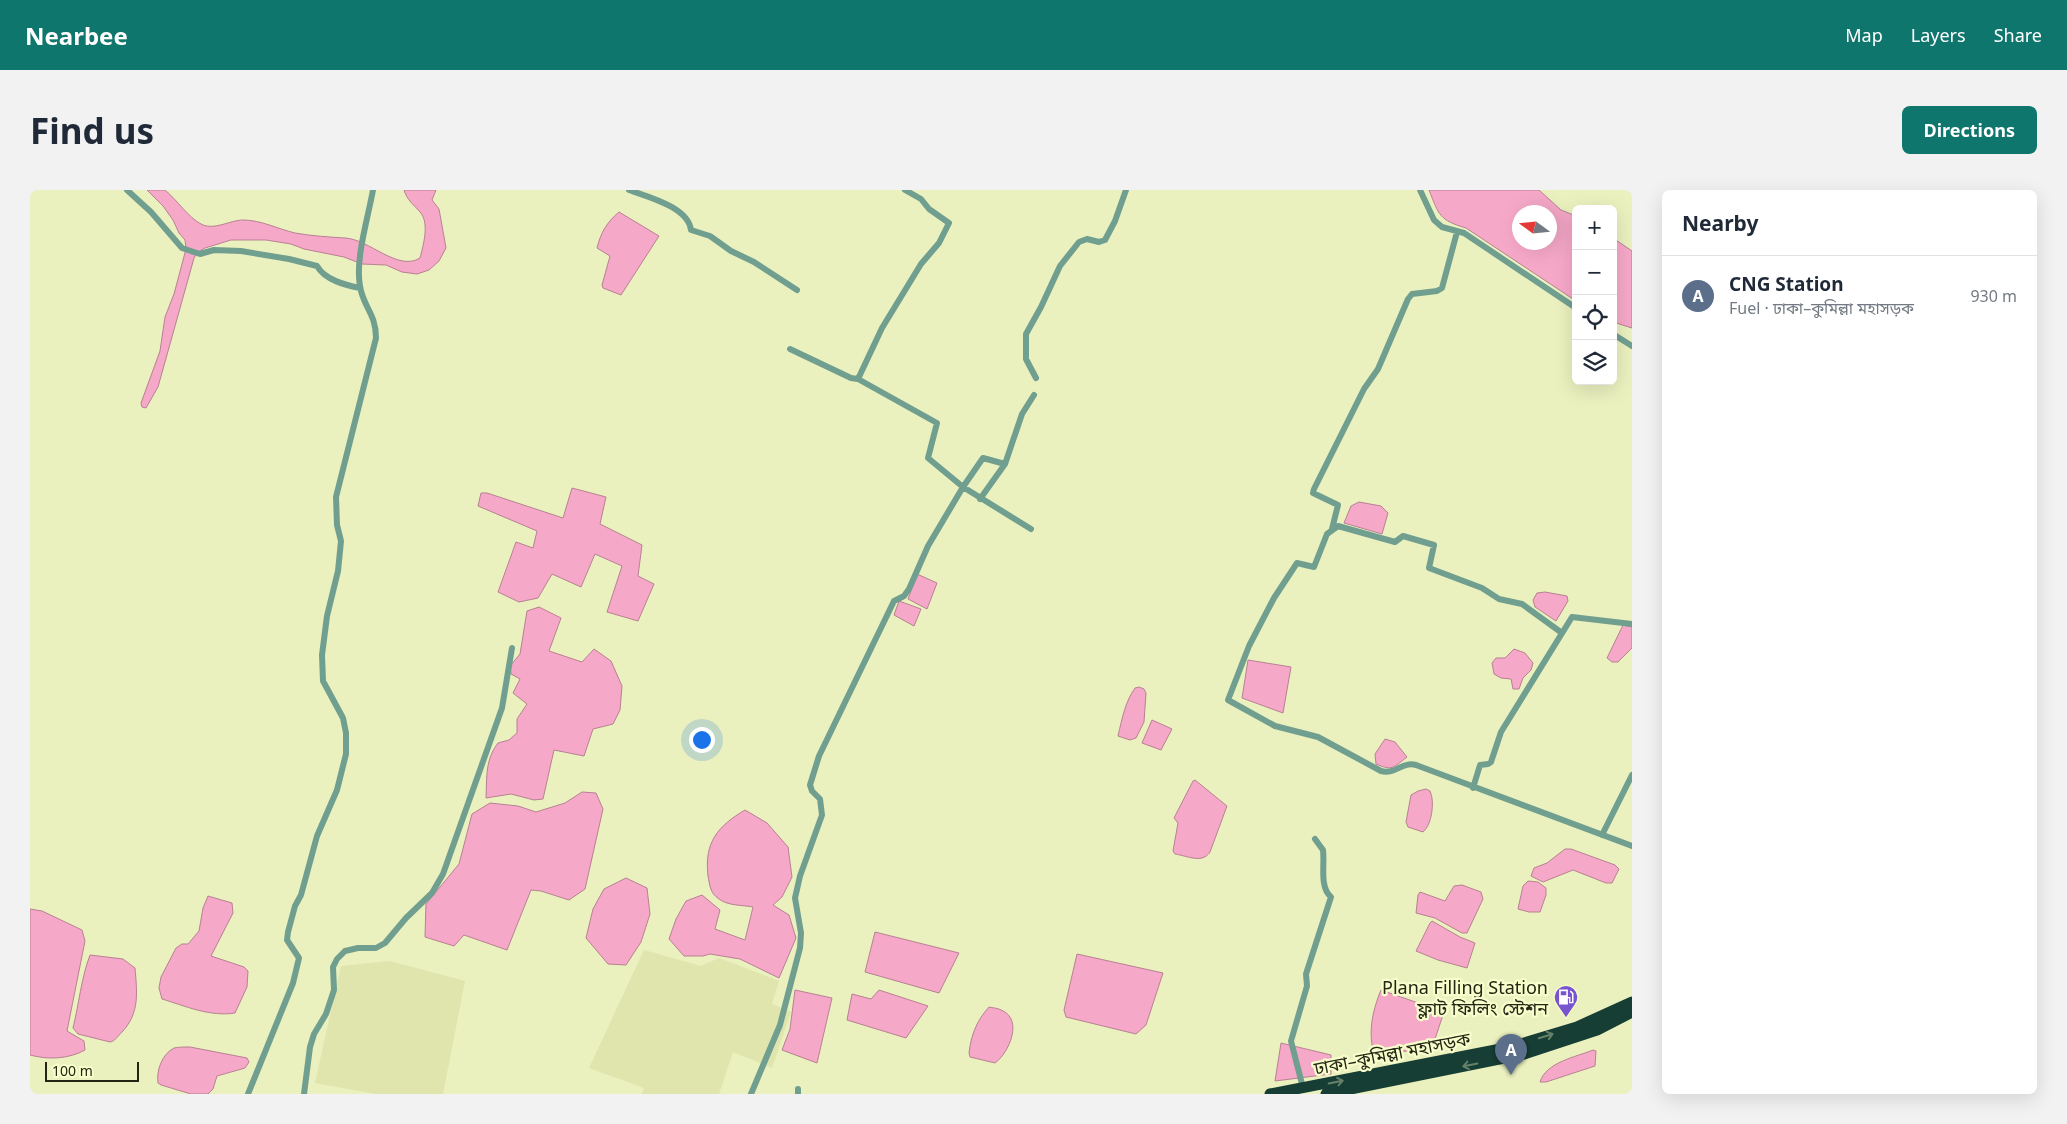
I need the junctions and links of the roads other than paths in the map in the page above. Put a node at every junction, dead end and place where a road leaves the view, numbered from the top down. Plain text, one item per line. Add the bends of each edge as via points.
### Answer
1 (127, 190) edge
2 (373, 190) edge
3 (629, 190) edge
4 (905, 190) edge
5 (1126, 190) edge
6 (1420, 190) edge
7 (1457, 232) junction
8 (360, 288) junction
9 (797, 290) dead end
10 (1572, 305) edge
11 (1617, 337) edge
12 (1632, 346) edge
13 (790, 349) dead end
14 (1036, 378) dead end
15 (858, 379) junction
16 (1034, 395) dead end
17 (1005, 464) junction
18 (962, 488) junction
19 (980, 498) junction
20 (1031, 529) dead end
21 (1332, 529) junction
22 (1632, 624) edge
23 (1562, 633) junction
24 (512, 648) dead end
25 (1632, 775) edge
26 (1473, 788) junction
27 (1602, 835) junction
28 (1315, 840) dead end
29 (1632, 846) edge
30 (1632, 1002) edge
31 (1632, 1012) edge
32 (1303, 1088) junction
33 (248, 1094) edge
34 (304, 1094) edge
35 (751, 1094) edge
36 (1270, 1094) edge
37 (1326, 1094) edge

1 - 8 street via 182,248 200,254 214,250 241,251 289,259 317,266 336,281
2 - 8 street via 359,264
3 - 9 street via 680,212 691,230 710,236 731,252 754,262
4 - 15 street via 949,223 882,328
5 - 14 street via 1105,240 1079,242 1060,266 1026,334 1026,359
6 - 7 street via 1434,220 1442,227
7 - 10 street via 1464,233
7 - 21 street via 1442,288 1412,294 1408,299 1378,369 1364,389 1314,489 1316,495 1338,505
8 - 33 street via 375,321 376,338 336,498 341,541 322,655 323,681 343,718 346,754 337,790 317,836 288,932 288,940 299,958 293,983
11 - 12 street
13 - 15 street
15 - 18 street via 937,422 928,458
16 - 17 street via 1022,414
17 - 18 street via 983,458
17 - 19 street
18 - 19 street
18 - 35 street via 928,546 910,589 894,601 819,756 810,784 820,799 822,815 795,898 800,948 780,1025
19 - 20 street
21 - 23 street via 1338,526 1395,542 1403,536 1434,545 1429,568 1482,588 1499,599 1522,604
21 - 26 street via 1314,567 1297,563 1274,598 1249,646 1228,700 1275,726 1318,737 1381,771 1393,772 1411,764
22 - 23 street via 1572,617
23 - 26 street via 1500,732 1491,762 1480,765
24 - 34 street via 502,708 443,874 432,893 385,943 376,948 345,951 337,959 333,967 334,990 310,1047
25 - 27 street
26 - 27 street
27 - 29 street
28 - 32 street via 1323,850 1324,883 1331,897 1306,974 1307,986 1291,1041
32 -> 30 highway, ঢাকা–কুমিল্লা মহাসড়ক via 1511,1047 1577,1027
31 -> 37 highway, ঢাকা–কুমিল্লা মহাসড়ক via 1597,1030 1524,1054
32 - 36 highway, ঢাকা–কুমিল্লা মহাসড়ক

